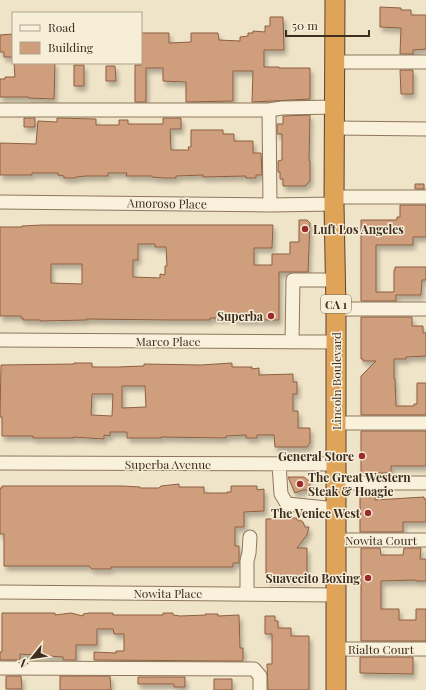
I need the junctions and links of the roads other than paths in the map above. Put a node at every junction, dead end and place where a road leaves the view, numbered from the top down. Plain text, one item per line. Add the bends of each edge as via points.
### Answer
1 (335, 0) edge
2 (335, 62) junction
3 (426, 62) edge
4 (335, 107) junction
5 (0, 110) edge
6 (269, 110) junction
7 (335, 128) junction
8 (426, 128) edge
9 (426, 197) edge
10 (334, 200) junction
11 (0, 202) edge
12 (270, 205) junction
13 (336, 280) junction
14 (336, 309) junction
15 (426, 309) edge
16 (0, 340) edge
17 (292, 342) junction
18 (336, 342) junction
19 (335, 423) junction
20 (426, 423) edge
21 (0, 464) edge
22 (279, 464) junction
23 (336, 464) junction
24 (336, 483) junction
25 (426, 483) edge
26 (336, 509) junction
27 (250, 537) dead end
28 (336, 540) junction
29 (426, 540) edge
30 (0, 592) edge
31 (247, 594) junction
32 (335, 595) junction
33 (336, 649) junction
34 (426, 649) edge
35 (0, 668) edge
36 (260, 690) edge
37 (336, 690) edge

1 - 2 highway, Lincoln Boulevard / CA 1
2 - 3 street
2 - 4 highway, Lincoln Boulevard / CA 1
4 - 6 street
4 - 7 highway, Lincoln Boulevard / CA 1
5 - 6 street
6 - 12 street
7 - 8 street
7 - 10 highway, Lincoln Boulevard / CA 1
9 - 10 street, Amoroso Place
10 - 12 street, Amoroso Place
10 - 13 highway, Lincoln Boulevard / CA 1
11 - 12 street, Amoroso Place
13 - 14 highway, Lincoln Boulevard / CA 1
13 - 17 street via 293,280
14 - 15 street
14 - 18 highway, Lincoln Boulevard / CA 1
16 - 17 street, Marco Place
17 - 18 street, Marco Place
18 - 19 highway, Lincoln Boulevard / CA 1
19 - 20 street
19 - 23 highway, Lincoln Boulevard / CA 1
21 - 22 street, Superba Avenue
22 - 23 street, Superba Avenue
22 - 26 street via 281,494 287,504
23 - 24 highway, Lincoln Boulevard / CA 1
24 - 25 street
24 - 26 highway, Lincoln Boulevard / CA 1
26 - 28 highway, Lincoln Boulevard / CA 1
27 - 31 street
28 - 29 street, Nowita Court
28 - 32 highway, Lincoln Boulevard / CA 1
30 - 31 street, Nowita Place
31 - 32 street, Nowita Place
32 - 33 highway, Lincoln Boulevard / CA 1
33 - 34 street, Rialto Court
33 - 37 highway, Lincoln Boulevard / CA 1
35 - 36 street via 254,669 260,676

